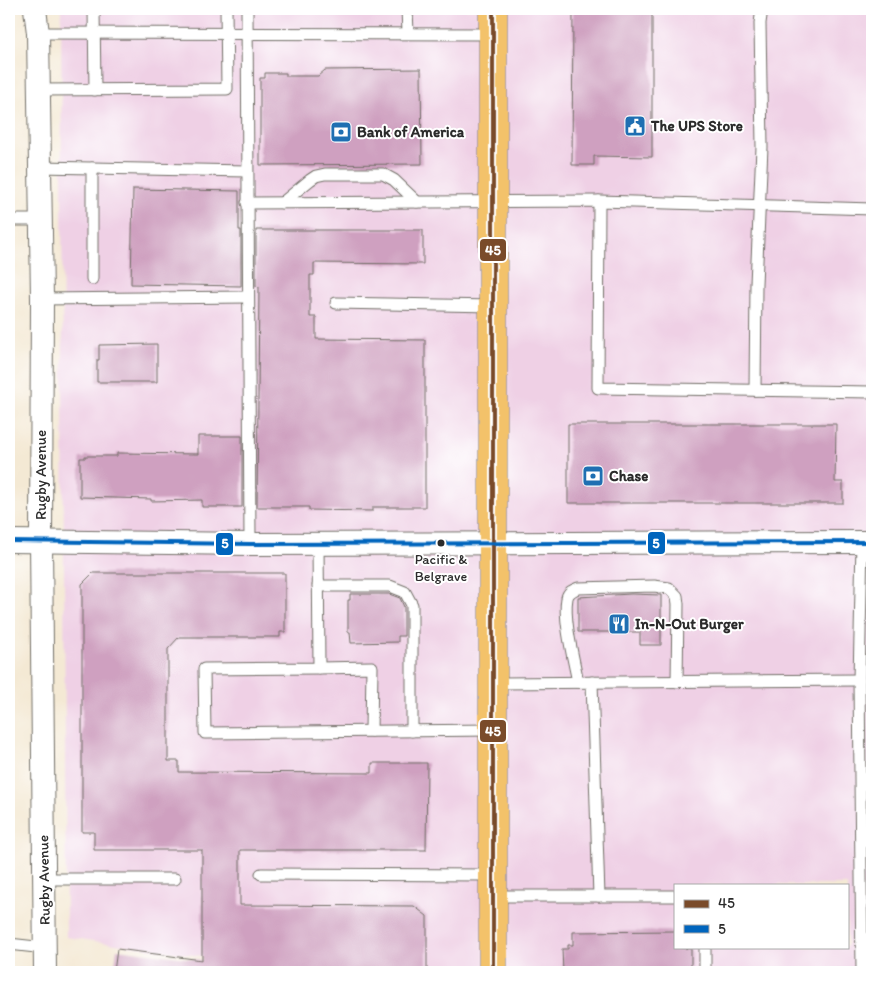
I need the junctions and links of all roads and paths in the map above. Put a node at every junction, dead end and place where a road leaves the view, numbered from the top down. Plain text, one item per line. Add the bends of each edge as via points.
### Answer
1 (35, 9) edge
2 (94, 9) edge
3 (226, 9) edge
4 (247, 9) edge
5 (407, 9) edge
6 (762, 9) edge
7 (493, 21) edge
8 (38, 33) junction
9 (94, 33) junction
10 (227, 33) junction
11 (247, 33) junction
12 (408, 33) junction
13 (38, 90) junction
14 (95, 90) junction
15 (40, 167) junction
16 (92, 168) junction
17 (247, 171) junction
18 (599, 201) junction
19 (417, 202) junction
20 (492, 202) junction
21 (247, 203) junction
22 (282, 203) junction
23 (760, 207) junction
24 (872, 209) edge
25 (9, 220) edge
26 (40, 220) junction
27 (92, 279) dead end
28 (248, 297) junction
29 (42, 299) junction
30 (336, 303) dead end
31 (492, 306) junction
32 (755, 390) junction
33 (872, 392) edge
34 (9, 541) edge
35 (41, 541) junction
36 (867, 542) edge
37 (318, 543) junction
38 (492, 543) junction
39 (250, 544) junction
40 (318, 586) junction
41 (320, 668) junction
42 (859, 680) junction
43 (578, 682) junction
44 (592, 682) junction
45 (676, 682) junction
46 (492, 683) junction
47 (492, 730) junction
48 (371, 731) junction
49 (412, 731) junction
50 (261, 874) dead end
51 (44, 879) junction
52 (175, 879) dead end
53 (492, 886) junction
54 (599, 896) junction
55 (674, 896) edge
56 (9, 944) edge
57 (45, 948) junction
58 (705, 948) edge
59 (45, 972) edge
60 (493, 972) edge
61 (705, 972) edge
62 (862, 972) edge

1 - 8 street, Rugby Avenue
2 - 9 lane
3 - 10 lane
4 - 11 lane
5 - 12 lane
6 - 23 lane
7 - 12 lane
7 - 20 main road
8 - 9 lane
8 - 13 street, Rugby Avenue
9 - 10 lane
9 - 14 lane
10 - 11 lane
10 - 14 lane via 227,89
11 - 12 lane
11 - 17 lane
13 - 14 lane
13 - 15 street, Rugby Avenue
15 - 16 lane
15 - 26 street, Rugby Avenue
16 - 17 lane
16 - 27 lane
17 - 21 lane
18 - 20 lane
18 - 23 lane
18 - 32 lane via 598,388
19 - 20 lane
19 - 22 lane
19 - 22 lane via 389,176 334,174 316,176
20 - 31 main road
21 - 22 lane
21 - 28 lane
23 - 24 lane
23 - 32 lane
25 - 26 lane
26 - 29 street, Rugby Avenue
28 - 29 lane
28 - 39 lane
29 - 35 street, Rugby Avenue
30 - 31 lane
31 - 38 main road
32 - 33 lane
34 - 35 street
35 - 39 street
35 - 51 street, Rugby Avenue
36 - 38 street
36 - 42 lane
37 - 38 street
37 - 39 street
37 - 40 lane
38 - 46 main road
40 - 41 lane
40 - 49 lane via 390,586 405,592 412,605
41 - 48 lane via 372,667
41 - 48 lane via 204,669 205,733
42 - 45 lane
42 - 62 lane
43 - 44 lane
43 - 45 lane via 568,623 567,597 571,591 578,588 654,586 669,588 678,604
43 - 46 lane
44 - 45 lane
44 - 54 lane
46 - 47 main road
47 - 49 lane
47 - 53 main road
48 - 49 lane
50 - 53 lane
51 - 52 lane
51 - 57 street, Rugby Avenue
53 - 54 lane
53 - 60 main road
54 - 55 lane
56 - 57 lane
57 - 59 street, Rugby Avenue
58 - 61 lane

